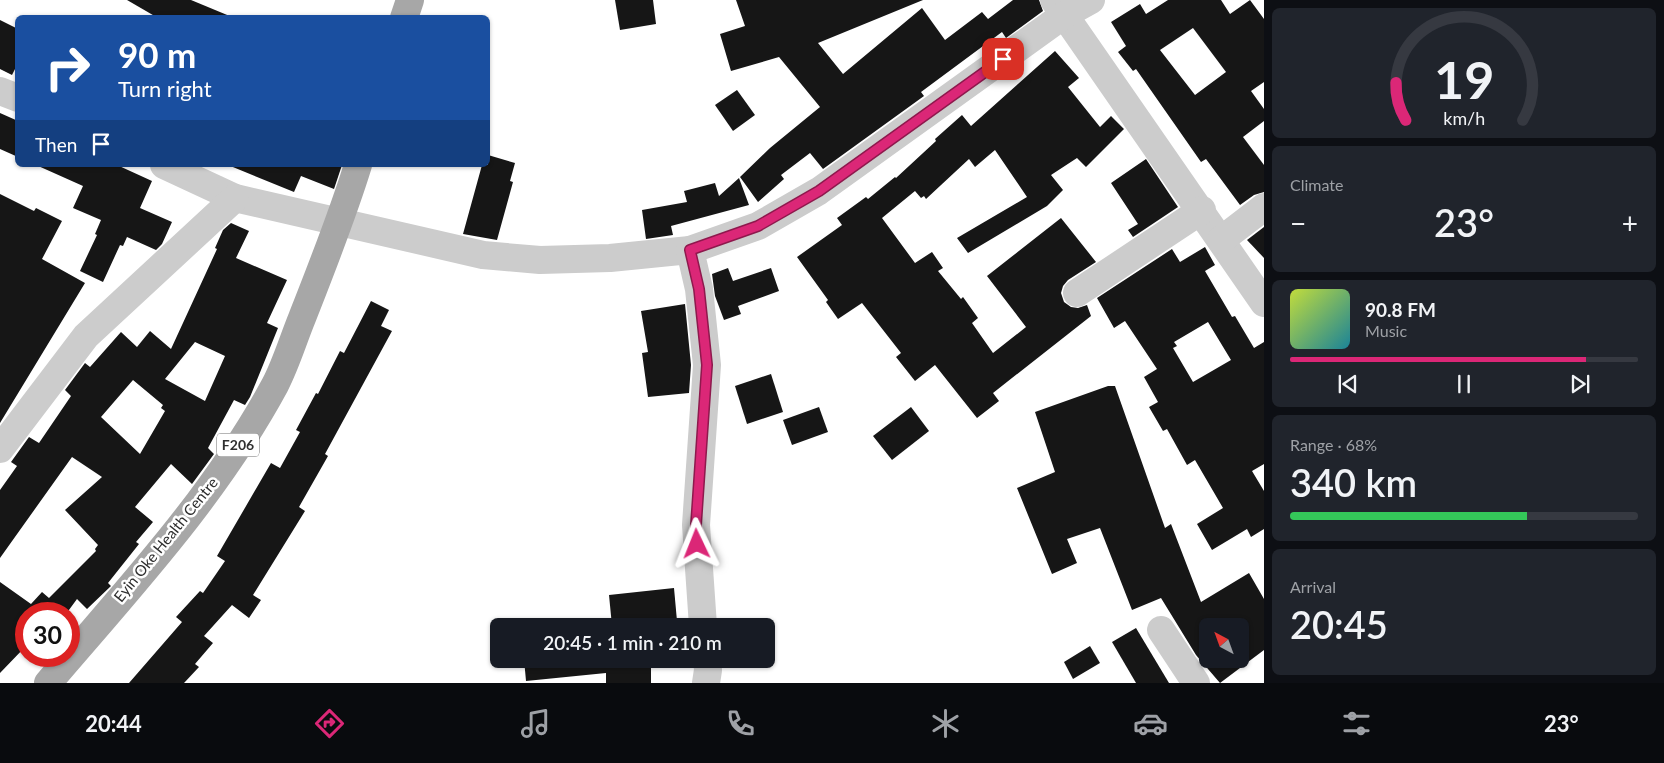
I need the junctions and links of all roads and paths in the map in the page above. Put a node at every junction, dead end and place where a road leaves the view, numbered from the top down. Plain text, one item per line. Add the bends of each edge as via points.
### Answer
1 (410, 0) edge
2 (1091, 0) edge
3 (1059, 7) edge
4 (405, 15) edge
5 (0, 91) edge
6 (15, 97) edge
7 (168, 167) edge
8 (357, 167) edge
9 (235, 198) junction
10 (1264, 207) edge
11 (1202, 210) junction
12 (340, 223) junction
13 (1222, 240) junction
14 (690, 250) junction
15 (1077, 293) dead end
16 (1264, 303) edge
17 (0, 449) edge
18 (702, 618) edge
19 (1161, 630) dead end
20 (708, 668) edge
21 (48, 683) edge
22 (706, 683) edge
23 (1196, 683) edge

1 - 4 main road
2 - 3 street
3 - 11 street
3 - 14 street via 819,191 758,226
5 - 6 street
7 - 9 street
8 - 12 main road, Eyin Oke Health Centre / F206
9 - 12 street
9 - 17 street via 86,336
10 - 13 street
11 - 13 street
11 - 15 street
12 - 14 street via 483,256 540,260 610,258
12 - 21 main road, Eyin Oke Health Centre / F206 via 275,384 231,457 160,552
13 - 16 street
14 - 18 street via 699,289 707,365 696,525
19 - 23 street
20 - 22 street

